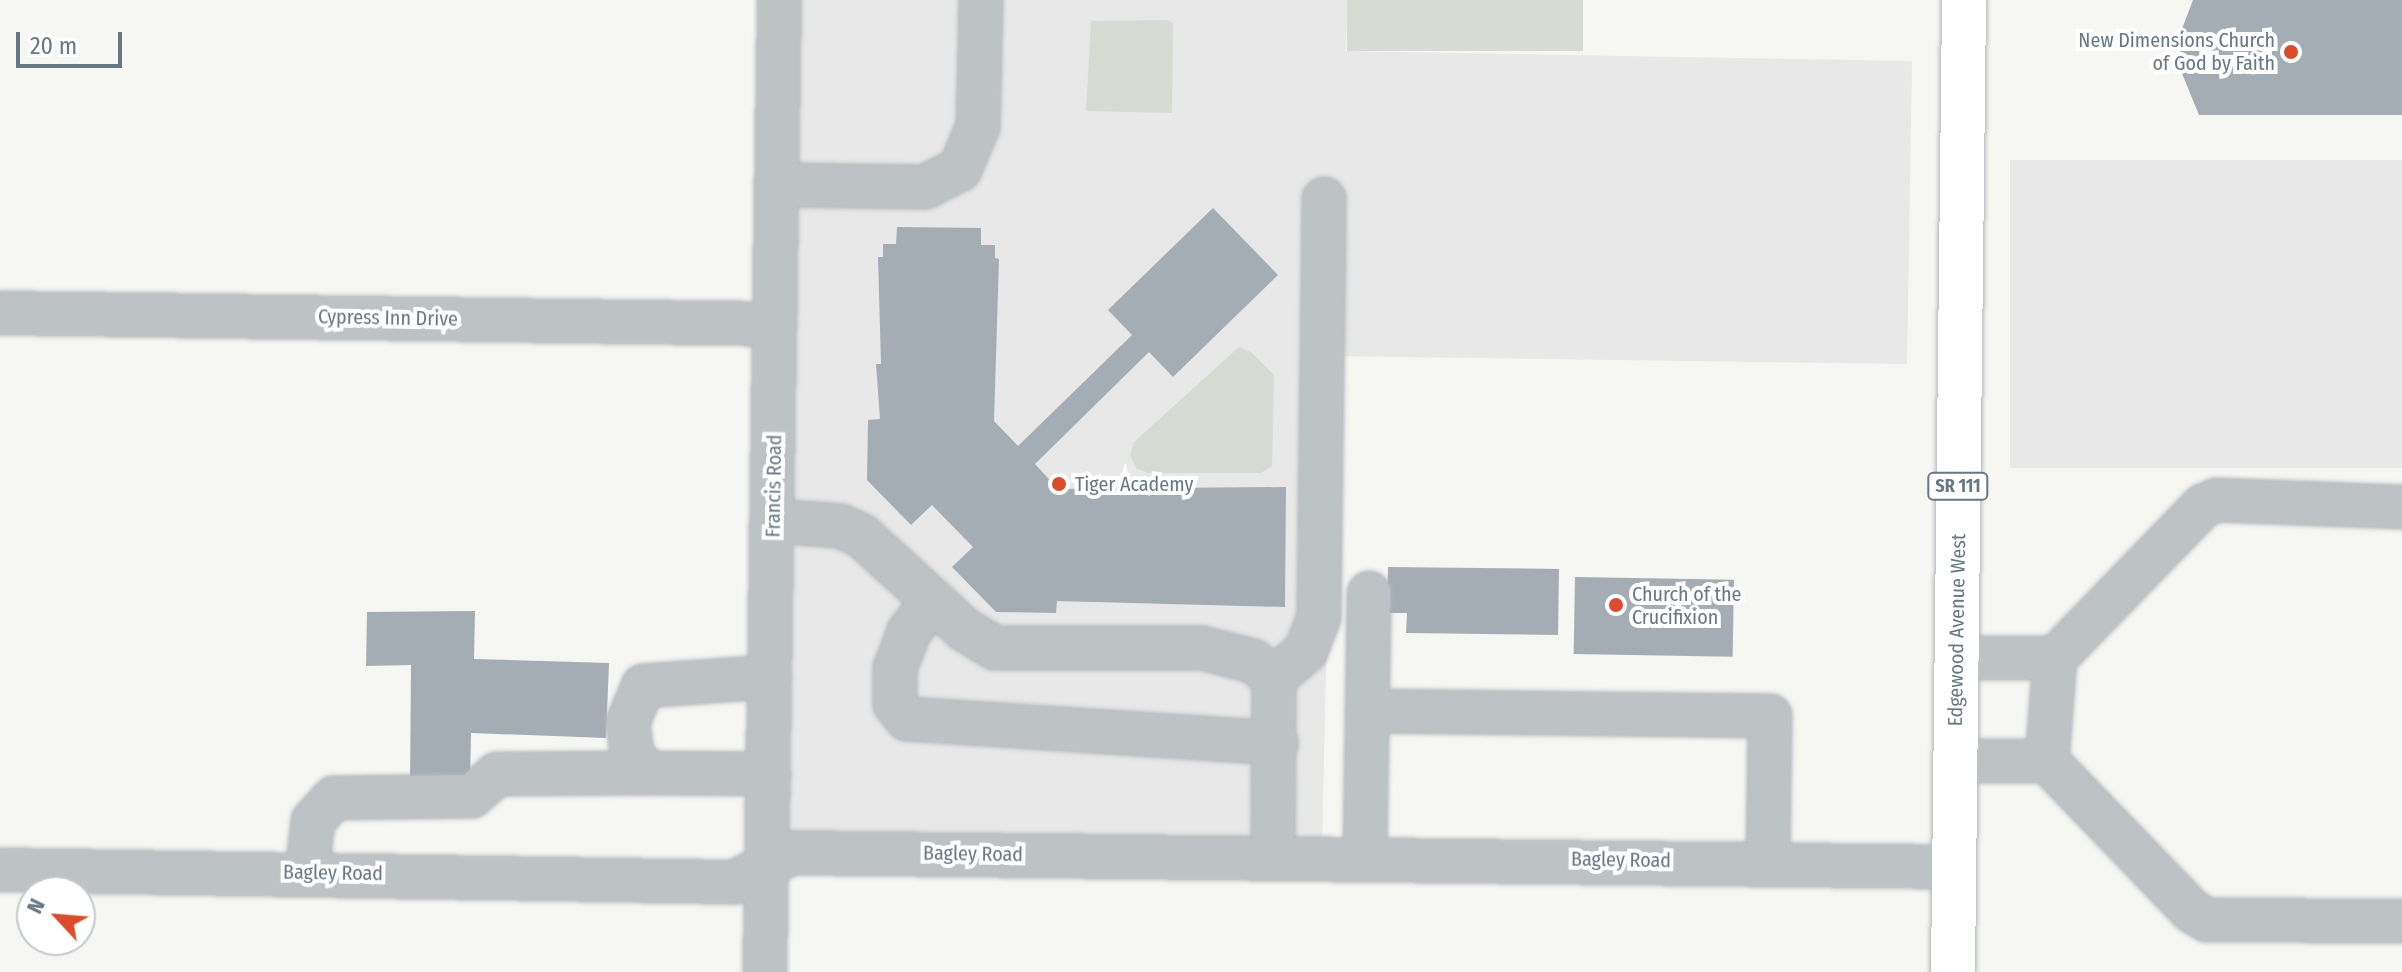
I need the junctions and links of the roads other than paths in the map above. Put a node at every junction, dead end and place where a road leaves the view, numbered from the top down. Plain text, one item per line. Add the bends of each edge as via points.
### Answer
1 (779, 0) edge
2 (981, 0) edge
3 (1964, 0) edge
4 (777, 185) junction
5 (1324, 199) dead end
6 (0, 313) edge
7 (775, 324) junction
8 (2402, 507) edge
9 (773, 521) junction
10 (1369, 593) dead end
11 (933, 601) junction
12 (1957, 658) junction
13 (2055, 658) junction
14 (770, 677) junction
15 (1274, 678) junction
16 (1367, 711) junction
17 (1276, 743) junction
18 (1955, 761) junction
19 (2047, 761) junction
20 (647, 773) junction
21 (769, 774) junction
22 (1273, 857) junction
23 (1365, 858) junction
24 (1768, 862) junction
25 (767, 867) junction
26 (1954, 867) junction
27 (0, 870) edge
28 (307, 873) junction
29 (2402, 921) edge
30 (765, 972) edge
31 (1953, 972) edge

1 - 4 street, Francis Road
2 - 4 street via 978,126 960,169 925,187
3 - 12 main road, Edgewood Avenue West / SR 111
4 - 7 street, Francis Road
5 - 15 street via 1319,617 1306,651
6 - 7 street, Cypress Inn Drive
7 - 9 street, Francis Road
8 - 13 street via 2217,500 2203,506
9 - 11 street via 840,526 862,536
9 - 14 street, Francis Road
10 - 16 street
11 - 15 street via 995,648 1202,648 1253,661
11 - 17 street via 909,632 895,668 895,704 907,719
12 - 13 street
12 - 18 main road, Edgewood Avenue West / SR 111
13 - 19 street
14 - 20 street via 643,686 631,709 628,738 632,754
14 - 21 street, Francis Road
15 - 17 street
16 - 23 street
16 - 24 street via 1770,716
17 - 22 street
18 - 19 street
18 - 26 main road, Edgewood Avenue West / SR 111
19 - 29 street via 2192,911 2207,920
20 - 21 street
20 - 28 street via 497,774 472,796 334,798 313,821
21 - 25 street, Francis Road
22 - 23 street, Bagley Road
22 - 25 street, Bagley Road via 792,853
23 - 24 street, Bagley Road
24 - 26 street, Bagley Road
25 - 28 street, Bagley Road via 735,882
25 - 30 street, Francis Road
26 - 31 main road, Edgewood Avenue West / SR 111
27 - 28 street, Bagley Road

